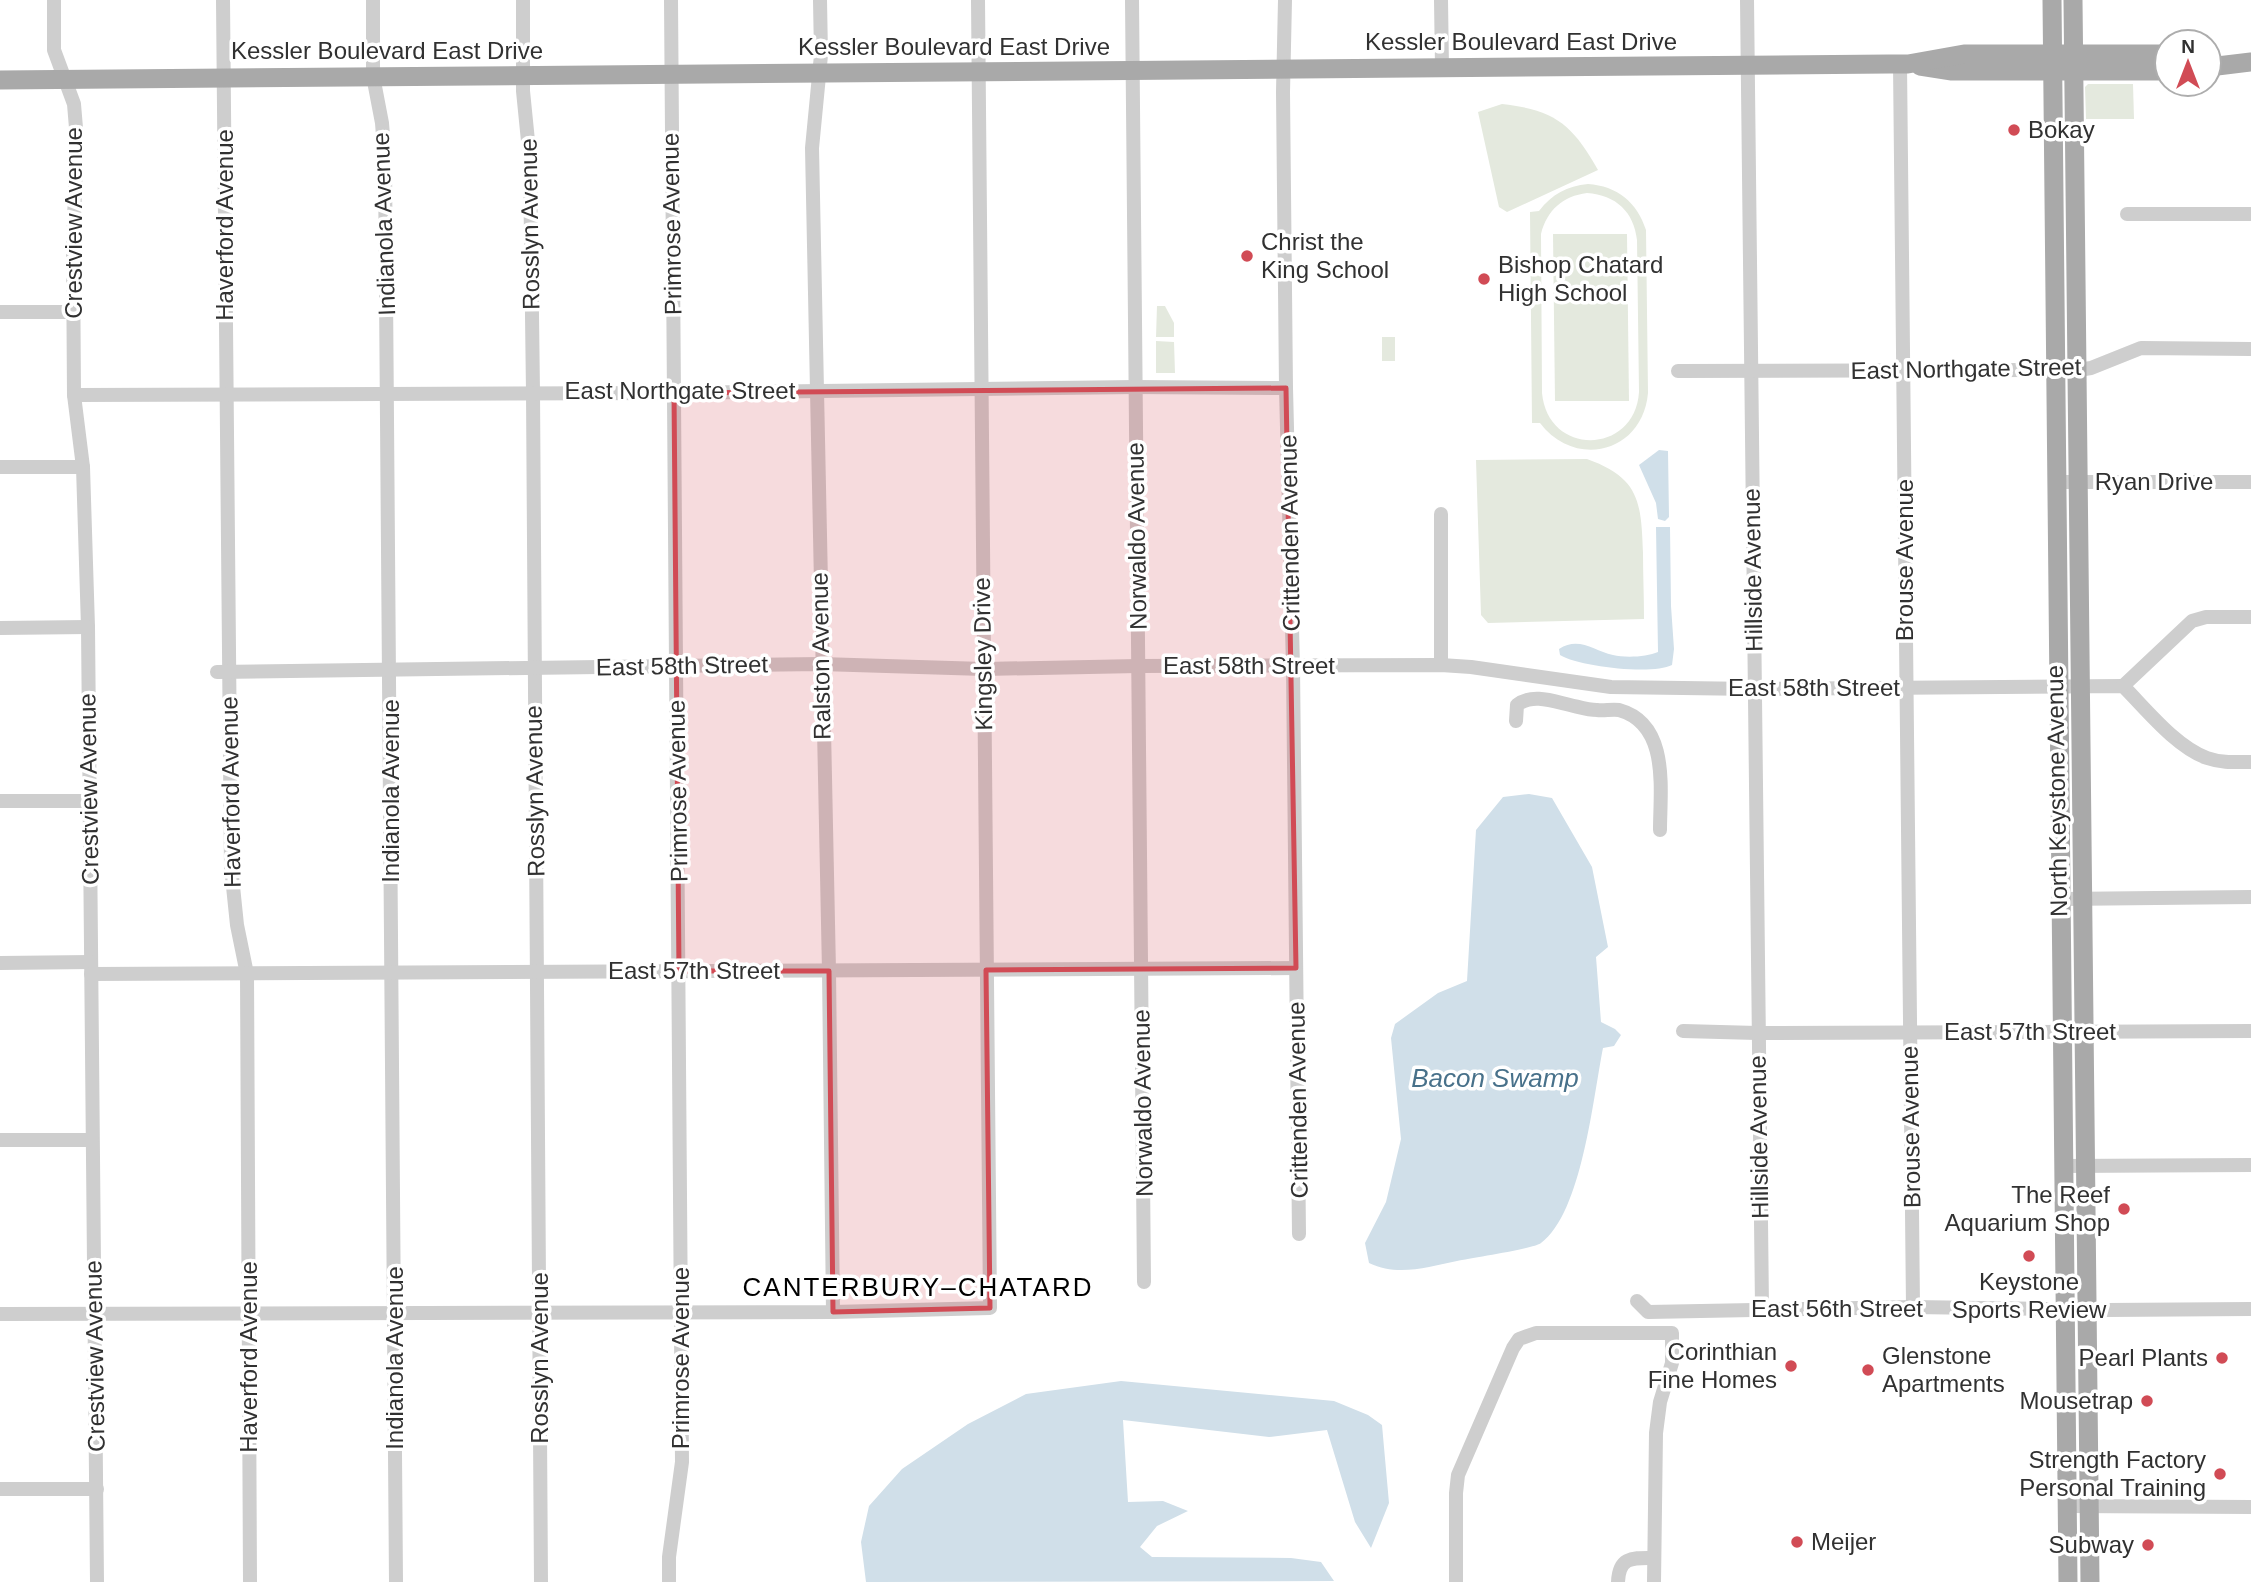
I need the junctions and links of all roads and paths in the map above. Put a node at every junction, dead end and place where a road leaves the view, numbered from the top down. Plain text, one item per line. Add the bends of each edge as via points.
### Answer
1 (54, 0) edge
2 (223, 0) edge
3 (373, 0) edge
4 (523, 0) edge
5 (671, 0) edge
6 (820, 0) edge
7 (978, 0) edge
8 (1132, 0) edge
9 (1284, 0) edge
10 (1441, 0) edge
11 (1746, 0) edge
12 (2052, 0) edge
13 (2073, 0) edge
14 (2153, 55) edge
15 (2223, 59) edge
16 (2052, 62) junction
17 (2074, 62) junction
18 (2248, 62) edge
19 (1904, 64) junction
20 (1747, 65) junction
21 (2223, 65) edge
22 (1285, 68) junction
23 (1442, 68) junction
24 (1133, 70) junction
25 (2153, 70) edge
26 (979, 71) junction
27 (820, 72) junction
28 (671, 74) junction
29 (523, 75) junction
30 (373, 76) junction
31 (224, 77) junction
32 (0, 79) edge
33 (64, 79) junction
34 (2127, 214) dead end
35 (2251, 214) edge
36 (0, 312) edge
37 (73, 312) junction
38 (2251, 349) edge
39 (2056, 370) junction
40 (2078, 370) junction
41 (1678, 371) dead end
42 (1751, 372) junction
43 (1904, 372) junction
44 (1135, 387) junction
45 (1286, 388) junction
46 (981, 390) junction
47 (816, 391) junction
48 (533, 392) junction
49 (387, 393) junction
50 (674, 393) junction
51 (227, 394) junction
52 (74, 395) junction
53 (0, 467) edge
54 (83, 467) junction
55 (2057, 482) junction
56 (2079, 482) junction
57 (2251, 482) edge
58 (1441, 514) dead end
59 (2251, 617) edge
60 (88, 627) junction
61 (0, 628) edge
62 (821, 664) junction
63 (676, 665) junction
64 (1441, 665) junction
65 (1138, 666) junction
66 (1293, 667) junction
67 (534, 668) junction
68 (984, 669) junction
69 (390, 670) junction
70 (223, 672) junction
71 (2123, 686) junction
72 (1611, 687) junction
73 (2059, 687) junction
74 (2081, 687) junction
75 (1906, 688) junction
76 (1754, 689) junction
77 (1609, 710) junction
78 (1516, 721) dead end
79 (2251, 762) edge
80 (0, 801) edge
81 (89, 801) junction
82 (1660, 830) dead end
83 (2251, 897) edge
84 (2061, 899) junction
85 (2083, 899) junction
86 (0, 963) edge
87 (91, 968) junction
88 (1296, 968) junction
89 (1141, 969) junction
90 (986, 970) junction
91 (679, 971) junction
92 (830, 971) junction
93 (537, 972) junction
94 (392, 973) junction
95 (247, 974) junction
96 (1683, 1031) dead end
97 (2084, 1031) junction
98 (2251, 1031) edge
99 (1910, 1032) junction
100 (2063, 1032) junction
101 (1757, 1033) junction
102 (0, 1140) edge
103 (92, 1140) junction
104 (2251, 1165) edge
105 (2086, 1166) junction
106 (2064, 1167) junction
107 (1299, 1234) dead end
108 (1144, 1282) dead end
109 (1637, 1301) dead end
110 (1913, 1307) junction
111 (1762, 1308) junction
112 (2066, 1308) junction
113 (2251, 1309) edge
114 (2087, 1310) junction
115 (395, 1312) junction
116 (540, 1312) junction
117 (681, 1312) junction
118 (833, 1312) junction
119 (249, 1313) junction
120 (0, 1314) edge
121 (95, 1314) junction
122 (0, 1489) edge
123 (97, 1489) junction
124 (2067, 1506) junction
125 (2089, 1506) junction
126 (2251, 1507) edge
127 (1654, 1558) junction
128 (97, 1582) edge
129 (250, 1582) edge
130 (396, 1582) edge
131 (541, 1582) edge
132 (669, 1582) edge
133 (1455, 1582) edge
134 (1618, 1582) edge
135 (1654, 1582) edge
136 (2068, 1582) edge
137 (2090, 1582) edge

1 - 33 street, Crestview Avenue via 54,50
2 - 31 street, Haverford Avenue
3 - 30 street, Indianola Avenue
4 - 29 street, Rosslyn Avenue
5 - 28 street, Primrose Avenue
6 - 27 street, Ralston Avenue
7 - 26 street, Kingsley Drive
8 - 24 street, Norwaldo Avenue
9 - 22 street, Crittenden Avenue
10 - 23 street
11 - 20 street, Hillside Avenue
12 - 16 main road, North Keystone Avenue
13 - 17 main road, North Keystone Avenue
14 - 17 main road, Kessler Boulevard East Drive
15 - 18 main road
16 - 17 main road, Kessler Boulevard East Drive
16 - 19 main road, Kessler Boulevard East Drive via 1954,55
16 - 39 main road, North Keystone Avenue
17 - 25 main road, Kessler Boulevard East Drive
17 - 40 main road, North Keystone Avenue
18 - 21 main road
19 - 20 main road, Kessler Boulevard East Drive
19 - 43 street, Brouse Avenue
20 - 23 main road, Kessler Boulevard East Drive
20 - 42 street, Hillside Avenue
22 - 23 main road, Kessler Boulevard East Drive
22 - 24 main road, Kessler Boulevard East Drive
22 - 45 street, Crittenden Avenue
24 - 26 main road, Kessler Boulevard East Drive
24 - 44 street, Norwaldo Avenue
26 - 27 main road, Kessler Boulevard East Drive
26 - 46 street, Kingsley Drive
27 - 28 main road, Kessler Boulevard East Drive
27 - 47 street, Ralston Avenue via 812,148
28 - 29 main road, Kessler Boulevard East Drive
28 - 50 street, Primrose Avenue
29 - 30 main road, Kessler Boulevard East Drive
29 - 48 street, Rosslyn Avenue via 530,161
30 - 31 main road, Kessler Boulevard East Drive
30 - 49 street, Indianola Avenue via 385,157
31 - 33 main road, Kessler Boulevard East Drive
31 - 51 street, Haverford Avenue
32 - 33 main road, Kessler Boulevard East Drive
33 - 37 street, Crestview Avenue via 74,104 77,140
34 - 35 street
36 - 37 street
37 - 52 street, Crestview Avenue
38 - 40 street, East Northgate Street via 2141,348
39 - 40 street, East Northgate Street
39 - 43 street, East Northgate Street
39 - 55 main road, North Keystone Avenue
40 - 56 main road, North Keystone Avenue
41 - 42 street, East Northgate Street
42 - 43 street, East Northgate Street
42 - 76 street, Hillside Avenue
43 - 75 street, Brouse Avenue
44 - 45 street, East Northgate Street
44 - 46 street, East Northgate Street
44 - 65 street, Norwaldo Avenue
45 - 66 street, Crittenden Avenue
46 - 47 street, East Northgate Street
46 - 68 street, Kingsley Drive
47 - 50 street, East Northgate Street
47 - 62 street, Ralston Avenue
48 - 49 street, East Northgate Street
48 - 50 street, East Northgate Street
48 - 67 street, Rosslyn Avenue
49 - 51 street, East Northgate Street
49 - 69 street, Indianola Avenue
50 - 63 street, Primrose Avenue
51 - 52 street, East Northgate Street
51 - 70 street, Haverford Avenue
52 - 54 street, Crestview Avenue
53 - 54 street
54 - 60 street, Crestview Avenue
55 - 56 street, Ryan Drive
55 - 73 main road, North Keystone Avenue
56 - 57 street, Ryan Drive
56 - 74 main road, North Keystone Avenue
58 - 64 street
59 - 71 street via 2192,621
60 - 61 street
60 - 81 street, Crestview Avenue
62 - 63 street, East 58th Street
62 - 68 street, East 58th Street
62 - 92 street, Ralston Avenue
63 - 67 street, East 58th Street
63 - 91 street, Primrose Avenue
64 - 66 street, East 58th Street
64 - 72 street, East 58th Street
65 - 66 street, East 58th Street
65 - 68 street, East 58th Street
65 - 89 street, Norwaldo Avenue
66 - 88 street, Crittenden Avenue
67 - 69 street, East 58th Street
67 - 93 street, Rosslyn Avenue
68 - 90 street, Kingsley Drive
69 - 70 street, East 58th Street
69 - 94 street, Indianola Avenue
70 - 95 street, Haverford Avenue via 232,882
71 - 74 street, East 58th Street
71 - 79 street via 2195,753 2221,761
72 - 76 street, East 58th Street
72 - 77 street
73 - 74 street, East 58th Street
73 - 75 street, East 58th Street
73 - 84 main road, North Keystone Avenue
74 - 85 main road, North Keystone Avenue
75 - 76 street, East 58th Street
75 - 99 street, Brouse Avenue
76 - 101 street, Hillside Avenue
77 - 78 street via 1530,699 1517,705
77 - 82 street via 1633,717 1656,746
80 - 81 street
81 - 87 street, Crestview Avenue
83 - 85 street
84 - 85 street
84 - 100 main road, North Keystone Avenue
85 - 97 main road, North Keystone Avenue
86 - 87 street, East 57th Street
87 - 95 street, East 57th Street
87 - 103 street, Crestview Avenue
88 - 89 street, East 57th Street
88 - 107 street, Crittenden Avenue
89 - 90 street, East 57th Street
89 - 108 street, Norwaldo Avenue
90 - 92 street, East 57th Street
90 - 118 street, Kingsley Drive via 990,1308
91 - 92 street, East 57th Street
91 - 93 street, East 57th Street
91 - 117 street, Primrose Avenue
92 - 118 street, Ralston Avenue
93 - 94 street, East 57th Street
93 - 116 street, Rosslyn Avenue
94 - 95 street, East 57th Street
94 - 115 street, Indianola Avenue
95 - 119 street, Haverford Avenue
96 - 101 street, East 57th Street
97 - 98 street, East 57th Street
97 - 100 street, East 57th Street
97 - 105 main road, North Keystone Avenue
99 - 100 street, East 57th Street
99 - 101 street, East 57th Street
99 - 110 street, Brouse Avenue
100 - 106 main road, North Keystone Avenue
101 - 111 street, Hillside Avenue
102 - 103 street
103 - 121 street, Crestview Avenue
104 - 105 street
105 - 106 street
105 - 114 main road, North Keystone Avenue
106 - 112 main road, North Keystone Avenue
109 - 111 street, East 56th Street via 1648,1312
110 - 111 street, East 56th Street
110 - 112 street, East 56th Street
112 - 114 street, East 56th Street
112 - 124 main road, North Keystone Avenue
113 - 114 street, East 56th Street
114 - 125 main road, North Keystone Avenue
115 - 116 street
115 - 119 street
115 - 130 street, Indianola Avenue
116 - 117 street
116 - 131 street, Rosslyn Avenue
117 - 118 street
117 - 132 street, Primrose Avenue via 682,1462
119 - 121 street
119 - 129 street, Haverford Avenue
120 - 121 street
121 - 123 street, Crestview Avenue
122 - 123 street
123 - 128 street, Crestview Avenue
124 - 125 street
124 - 136 main road, North Keystone Avenue
125 - 126 street
125 - 137 main road, North Keystone Avenue
127 - 133 street via 1657,1416 1671,1369 1672,1333 1536,1333 1520,1339 1513,1348 1458,1475
127 - 134 street via 1625,1562
127 - 135 street

